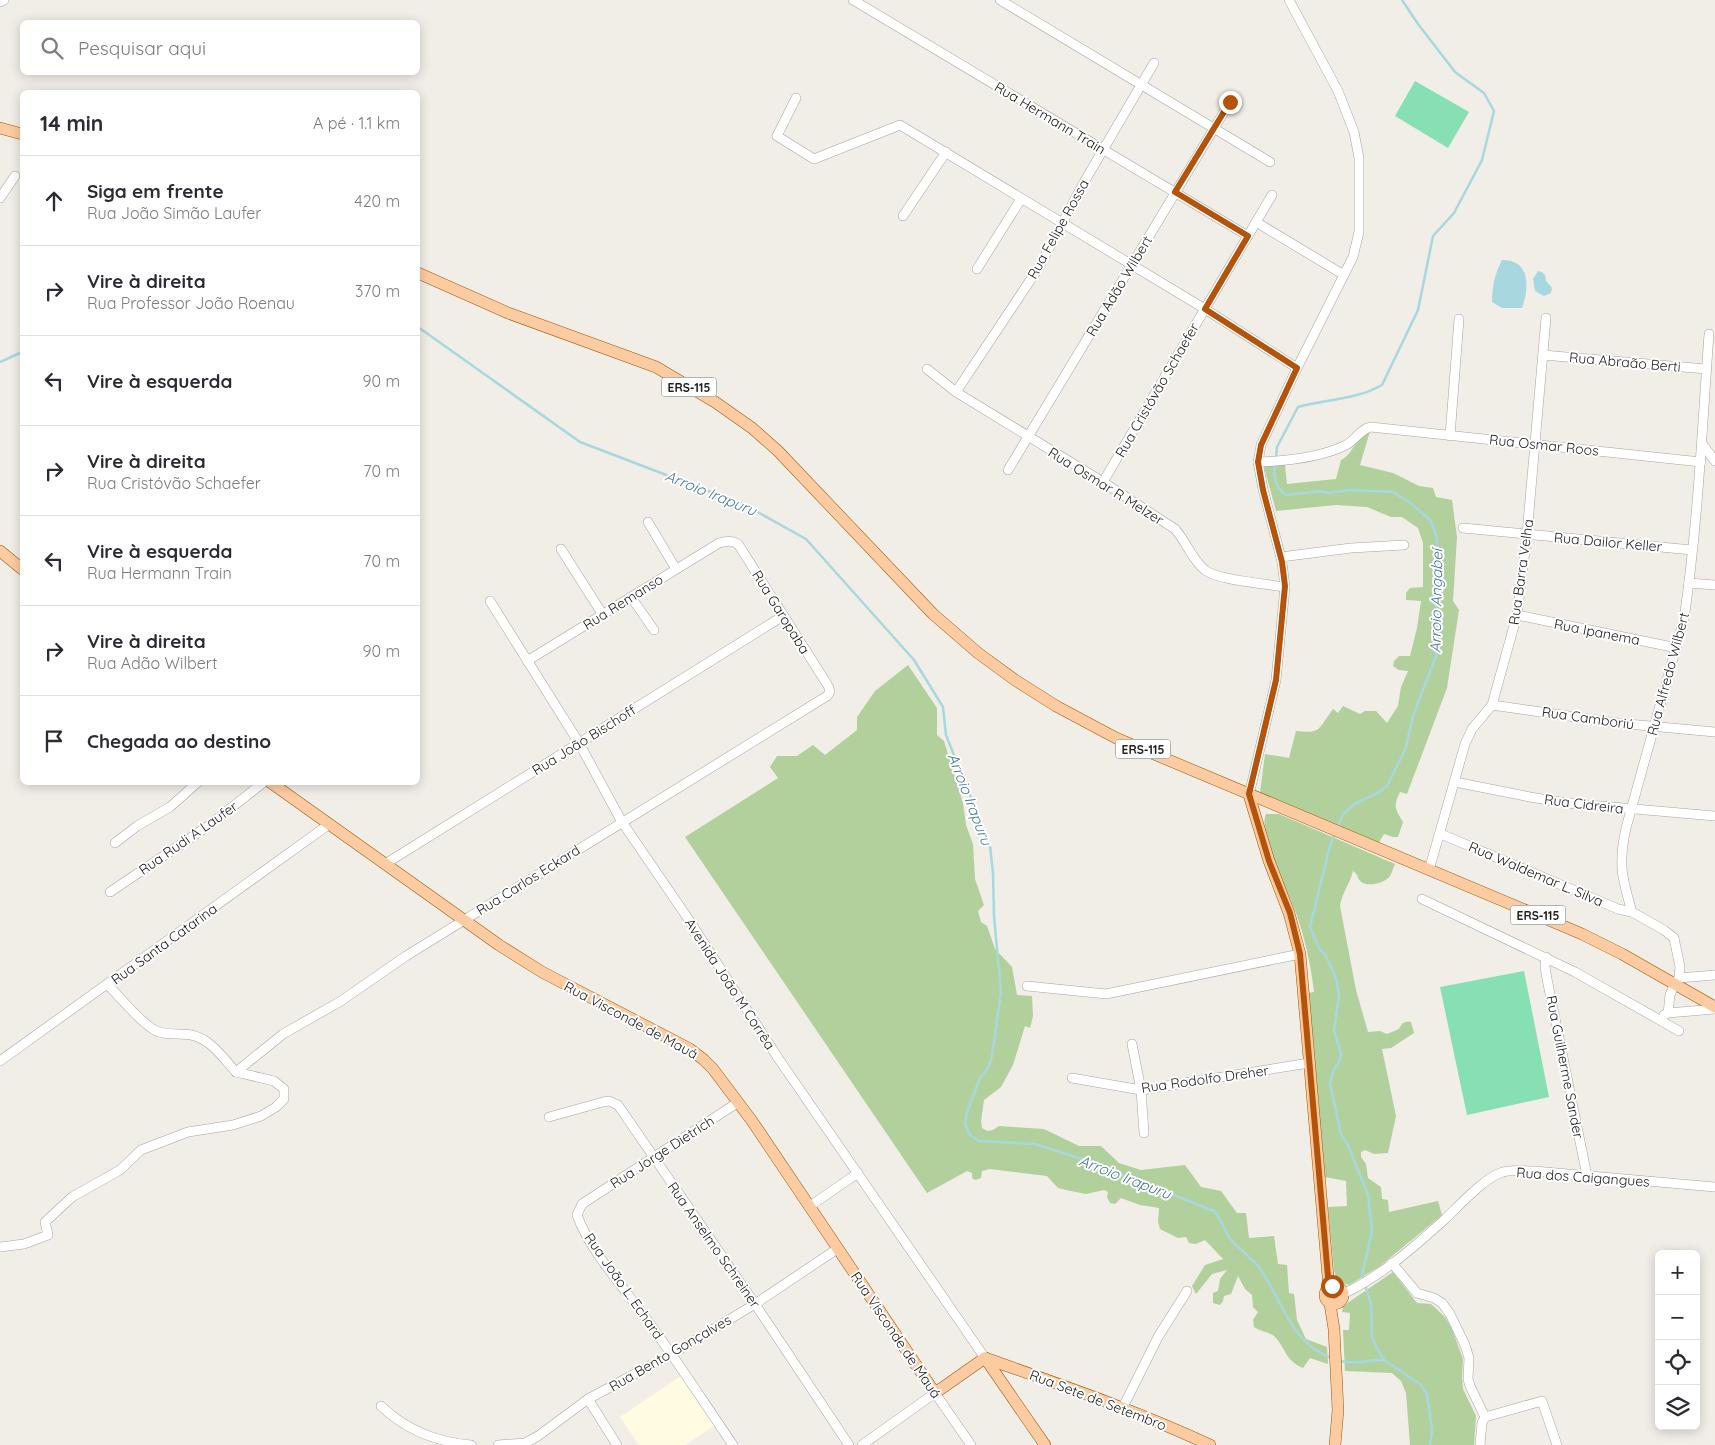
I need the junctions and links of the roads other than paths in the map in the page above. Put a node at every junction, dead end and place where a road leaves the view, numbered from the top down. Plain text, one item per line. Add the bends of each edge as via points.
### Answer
1 (4, 0) edge
2 (853, 0) edge
3 (1000, 0) edge
4 (1289, 0) edge
5 (0, 2) edge
6 (1154, 63) dead end
7 (1141, 85) junction
8 (796, 98) dead end
9 (1230, 102) dead end
10 (0, 128) edge
11 (1214, 128) junction
12 (20, 133) edge
13 (1102, 150) junction
14 (946, 152) junction
15 (1270, 162) dead end
16 (15, 176) dead end
17 (1175, 192) junction
18 (1272, 195) dead end
19 (0, 198) edge
20 (1021, 199) junction
21 (903, 216) dead end
22 (1256, 222) junction
23 (1062, 223) junction
24 (1248, 236) junction
25 (1131, 266) junction
26 (977, 269) dead end
27 (420, 274) edge
28 (1344, 275) junction
29 (1205, 309) junction
30 (1459, 318) dead end
31 (1546, 318) dead end
32 (1709, 334) dead end
33 (1543, 355) junction
34 (1297, 368) junction
35 (927, 369) dead end
36 (1706, 369) junction
37 (956, 392) junction
38 (1028, 436) junction
39 (1450, 436) junction
40 (1535, 444) junction
41 (1702, 445) junction
42 (1715, 461) edge
43 (1258, 462) junction
44 (1701, 462) junction
45 (1008, 470) dead end
46 (1103, 482) junction
47 (648, 522) dead end
48 (1463, 528) dead end
49 (1527, 534) junction
50 (719, 543) joint
51 (1404, 545) dead end
52 (561, 550) dead end
53 (1692, 550) junction
54 (0, 551) edge
55 (1281, 557) junction
56 (20, 567) edge
57 (676, 569) junction
58 (1689, 583) junction
59 (1715, 585) edge
60 (1285, 586) junction
61 (631, 598) junction
62 (490, 601) dead end
63 (1517, 615) junction
64 (603, 616) junction
65 (782, 616) junction
66 (654, 630) dead end
67 (1677, 648) junction
68 (527, 661) junction
69 (826, 696) joint
70 (1492, 705) junction
71 (1655, 726) junction
72 (1715, 732) edge
73 (578, 743) junction
74 (1455, 782) junction
75 (195, 785) edge
76 (260, 785) edge
77 (274, 785) edge
78 (1249, 794) junction
79 (1631, 810) junction
80 (1715, 816) edge
81 (622, 822) junction
82 (328, 825) junction
83 (1441, 834) junction
84 (115, 843) dead end
85 (385, 864) junction
86 (1429, 870) junction
87 (110, 892) dead end
88 (1422, 899) dead end
89 (1632, 912) junction
90 (465, 920) junction
91 (1300, 954) junction
92 (1546, 958) junction
93 (1715, 975) edge
94 (1677, 980) junction
95 (108, 985) junction
96 (1027, 986) dead end
97 (1715, 1008) edge
98 (1668, 1013) junction
99 (1658, 1019) junction
100 (1679, 1031) dead end
101 (1132, 1044) dead end
102 (0, 1061) edge
103 (1309, 1063) junction
104 (236, 1072) junction
105 (1072, 1078) dead end
106 (1141, 1090) junction
107 (737, 1103) junction
108 (549, 1117) dead end
109 (1144, 1133) dead end
110 (654, 1158) junction
111 (858, 1174) junction
112 (1587, 1176) junction
113 (1715, 1187) edge
114 (586, 1201) joint
115 (810, 1206) junction
116 (0, 1246) edge
117 (837, 1249) junction
118 (1392, 1263) junction
119 (1187, 1291) dead end
120 (1337, 1301) junction
121 (755, 1304) junction
122 (672, 1354) junction
123 (985, 1358) junction
124 (935, 1392) junction
125 (588, 1399) junction
126 (381, 1406) dead end
127 (1122, 1408) junction
128 (1485, 1417) junction
129 (1335, 1444) edge
130 (471, 1445) edge
131 (498, 1445) edge
132 (617, 1445) edge
133 (733, 1445) edge
134 (849, 1445) edge
135 (862, 1445) edge
136 (971, 1445) edge
137 (1044, 1445) edge
138 (1210, 1445) edge
139 (1480, 1445) edge
140 (1557, 1445) edge

1 - 5 street
2 - 13 street, Rua Hermann Train
3 - 7 street
4 - 28 street via 1338,91 1354,132 1359,158 1359,232 1353,258
6 - 7 street, Rua Felipe Rossa
7 - 11 street
7 - 13 street, Rua Felipe Rossa
8 - 14 street via 777,136 814,159 900,125
9 - 11 street, Rua Adão Wilbert
10 - 12 main road
11 - 15 street
11 - 17 street, Rua Adão Wilbert
13 - 17 street, Rua Hermann Train
13 - 23 street, Rua Felipe Rossa
14 - 20 street
14 - 21 street
16 - 19 street
17 - 24 street, Rua Hermann Train
17 - 25 street, Rua Adão Wilbert
18 - 22 street, Rua Cristóvão Schaefer
20 - 23 street
20 - 26 street
22 - 24 street, Rua Cristóvão Schaefer
22 - 28 street
23 - 25 street
23 - 37 street, Rua Felipe Rossa via 1039,267
24 - 29 street, Rua Cristóvão Schaefer
25 - 29 street
25 - 38 street, Rua Adão Wilbert
27 - 78 main road, ERS-115 via 508,313 656,367 715,402 778,451 933,614 978,652 1056,706 1116,738
28 - 34 street
29 - 34 street
29 - 46 street, Rua Cristóvão Schaefer
30 - 39 street
31 - 33 street, Rua Barra Velha
32 - 36 street, Rua Alfredo Wilbert
33 - 36 street, Rua Abraão Berti
33 - 40 street, Rua Barra Velha
34 - 43 street via 1261,445
35 - 37 street, Rua Osmar R Melzer
36 - 41 street, Rua Alfredo Wilbert
37 - 38 street, Rua Osmar R Melzer
38 - 45 street, Rua Adão Wilbert
38 - 46 street, Rua Osmar R Melzer
39 - 40 street, Rua Osmar Roos
39 - 43 street, Rua Osmar Roos via 1372,427 1331,451
40 - 44 street, Rua Osmar Roos
40 - 49 street, Rua Barra Velha
41 - 42 street
41 - 44 street, Rua Alfredo Wilbert
43 - 55 street
44 - 53 street, Rua Alfredo Wilbert
46 - 60 street, Rua Osmar R Melzer via 1175,529 1206,571
47 - 57 street
48 - 49 street, Rua Dailor Keller
49 - 53 street, Rua Dailor Keller
49 - 63 street, Rua Barra Velha
50 - 57 street, Rua Remanso
50 - 65 street, Rua Garopaba via 733,541 738,544
51 - 55 street
52 - 64 street
53 - 58 street, Rua Alfredo Wilbert
54 - 56 main road
55 - 60 street
57 - 61 street, Rua Remanso
58 - 59 street
58 - 67 street, Rua Alfredo Wilbert
60 - 78 street via 1276,680
61 - 64 street, Rua Remanso
61 - 66 street
62 - 68 street, Avenida João M Corrêa
63 - 67 street, Rua Ipanema
63 - 70 street, Rua Barra Velha
64 - 68 street, Rua Remanso
65 - 69 street, Rua Garopaba via 830,689
65 - 73 street, Rua João Bischoff
67 - 71 street, Rua Alfredo Wilbert
68 - 73 street, Avenida João M Corrêa
69 - 81 street, Rua Carlos Eckard
70 - 71 street, Rua Camboriú
70 - 74 street, Rua Barra Velha via 1472,729
71 - 72 street, Rua Camboriú
71 - 79 street, Rua Alfredo Wilbert
73 - 81 street, Avenida João M Corrêa
73 - 85 street, Rua João Bischoff
74 - 79 street, Rua Cidreira via 1530,797
74 - 83 street, Rua Barra Velha
75 - 84 street via 170,807
76 - 87 street, Rua Rudi A Laufer via 208,826
77 - 82 main road, Rua Visconde de Mauá
78 - 86 main road, ERS-115
78 - 91 main road via 1269,861 1290,913
79 - 80 street, Rua Cidreira
79 - 89 street, Rua Alfredo Wilbert via 1620,866
81 - 90 street, Rua Carlos Eckard
81 - 111 street, Avenida João M Corrêa
82 - 85 main road, Rua Visconde de Mauá
82 - 95 street, Rua Santa Catarina
83 - 86 street, Rua Barra Velha
83 - 89 street, Rua Waldemar L. Silva via 1618,909
85 - 90 main road, Rua Visconde de Mauá
86 - 94 main road, ERS-115 via 1582,934
88 - 92 street
89 - 94 street via 1672,935 1680,961
90 - 104 street, Rua Carlos Eckard via 341,1001 283,1034
90 - 107 main road, Rua Visconde de Mauá via 542,972 690,1050 713,1070
91 - 96 street via 1106,994
91 - 103 main road
92 - 99 street
92 - 112 street, Rua Guilherme Sander via 1547,979
93 - 94 street
94 - 97 main road, ERS-115
94 - 98 street via 1669,999
95 - 102 street, Rua Santa Catarina
95 - 104 street via 154,1030 192,1035 204,1040
97 - 98 street
98 - 99 street
99 - 100 street
101 - 106 street
103 - 106 street, Rua Rodolfo Dreher
103 - 120 main road via 1329,1288 1339,1288
104 - 116 street via 274,1081 284,1089 284,1099 261,1116 232,1125 188,1132 141,1150 120,1170 72,1197 45,1222 48,1235 24,1244
105 - 106 street, Rua Rodolfo Dreher
106 - 109 street
107 - 110 street, Rua Jorge Dietrich
107 - 115 main road, Rua Visconde de Mauá
108 - 110 street, Rua Anselmo Schreiner via 603,1102 614,1103 624,1112
110 - 114 street, Rua Jorge Dietrich
110 - 121 street, Rua Anselmo Schreiner
111 - 115 street
111 - 123 street, Avenida João M Corrêa
112 - 113 street, Rua dos Caigangues
112 - 118 street, Rua dos Caigangues via 1534,1171 1499,1174
114 - 122 street, Rua João L. Echard via 579,1208 578,1215 584,1230
115 - 117 main road, Rua Visconde de Mauá
117 - 121 street, Rua Bento Gonçalves
117 - 124 main road, Rua Visconde de Mauá
118 - 120 street, Rua dos Caigangues
118 - 128 street via 1416,1293 1434,1298 1450,1314 1465,1345 1469,1358 1468,1379
119 - 127 street via 1158,1337
120 - 129 main road via 1334,1329 1338,1410
121 - 122 street, Rua Bento Gonçalves
121 - 134 street, Rua Anselmo Schreiner
122 - 125 street, Rua Bento Gonçalves
122 - 133 street, Rua João L. Echard
123 - 124 main road
123 - 127 main road, Rua Sete de Setembro
123 - 137 main road
124 - 135 street
124 - 136 street, Rua Visconde de Mauá
125 - 131 street, Rua Bento Gonçalves via 525,1443
125 - 132 street
126 - 130 street via 412,1429 438,1440
127 - 138 main road, Rua Sete de Setembro
128 - 139 street
128 - 140 street via 1542,1401

